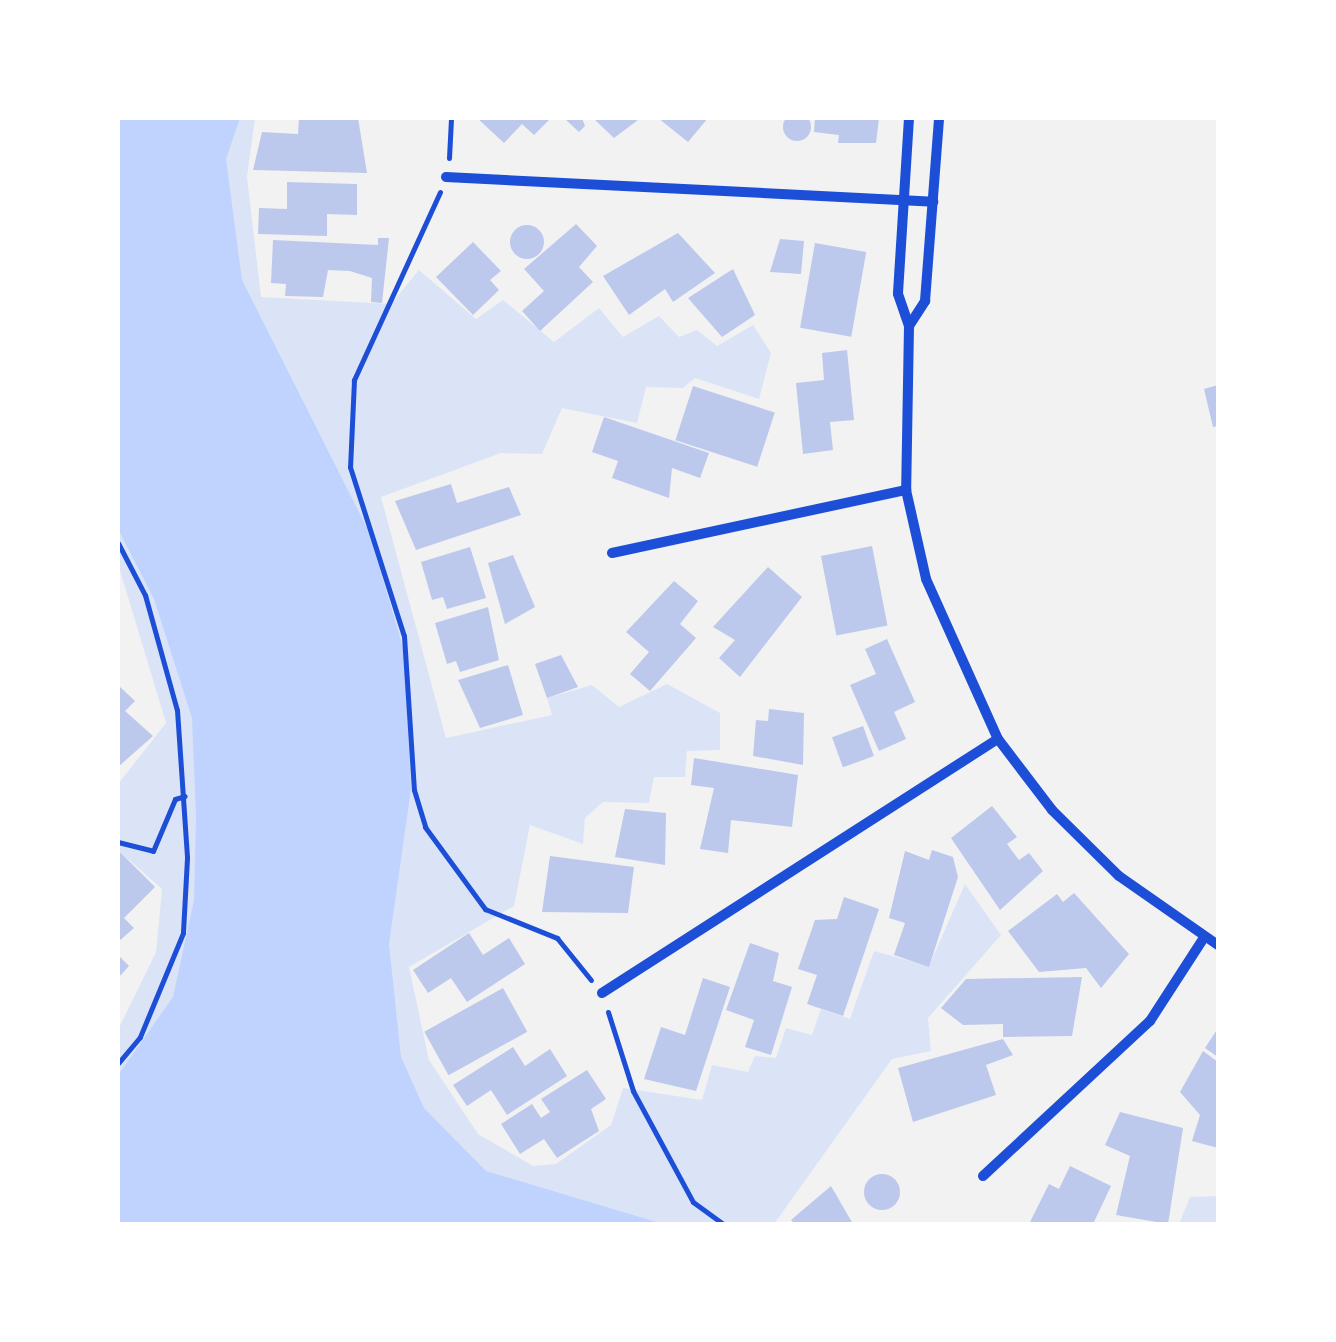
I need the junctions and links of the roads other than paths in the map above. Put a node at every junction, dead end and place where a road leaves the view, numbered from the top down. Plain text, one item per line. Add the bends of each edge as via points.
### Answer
1 (908, 118) edge
2 (939, 118) edge
3 (446, 178) road end
4 (902, 201) junction
5 (933, 202) junction
6 (909, 326) junction
7 (906, 490) junction
8 (612, 554) dead end
9 (998, 739) junction
10 (1203, 940) junction
11 (1218, 946) edge
12 (602, 993) road end
13 (984, 1176) dead end

1 - 4 street
2 - 5 street
3 - 4 street
4 - 5 street
4 - 6 street via 898,294
5 - 6 street via 925,301
6 - 7 street
7 - 8 street
7 - 9 street via 926,579
9 - 10 street via 1118,876
9 - 12 street
10 - 11 street
10 - 13 street via 1150,1021

